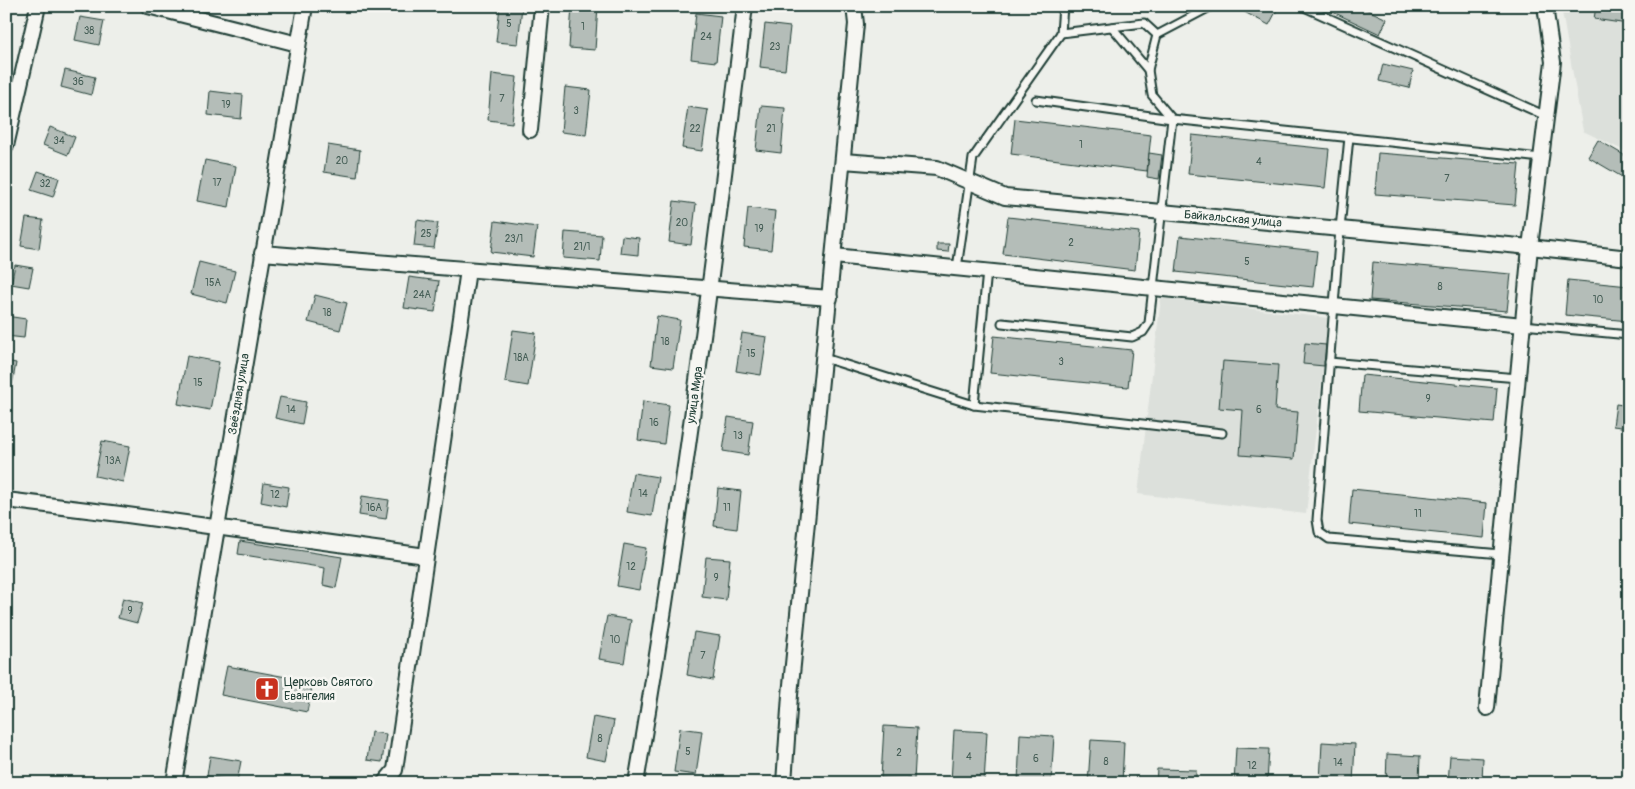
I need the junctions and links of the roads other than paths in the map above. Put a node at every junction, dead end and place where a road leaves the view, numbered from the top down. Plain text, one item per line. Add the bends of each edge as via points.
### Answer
1 (38, 6) edge
2 (148, 6) edge
3 (305, 6) edge
4 (542, 6) edge
5 (745, 6) edge
6 (854, 6) edge
7 (1063, 6) edge
8 (1212, 6) edge
9 (1302, 6) edge
10 (1545, 6) edge
11 (1112, 27) junction
12 (1061, 33) junction
13 (1157, 35) junction
14 (298, 44) junction
15 (1148, 70) junction
16 (1036, 100) dead end
17 (1546, 116) junction
18 (1172, 119) junction
19 (530, 130) dead end
20 (1349, 137) junction
21 (6, 146) edge
22 (1541, 158) junction
23 (843, 161) junction
24 (969, 182) junction
25 (1160, 212) junction
26 (1340, 229) junction
27 (1530, 247) junction
28 (262, 253) junction
29 (834, 256) junction
30 (1629, 258) edge
31 (957, 268) junction
32 (468, 270) junction
33 (987, 271) junction
34 (1153, 288) junction
35 (710, 290) junction
36 (830, 298) junction
37 (1333, 306) junction
38 (1002, 323) dead end
39 (1523, 325) junction
40 (1629, 335) edge
41 (824, 358) junction
42 (1329, 362) junction
43 (1518, 378) junction
44 (974, 405) junction
45 (1222, 433) dead end
46 (6, 500) edge
47 (217, 528) junction
48 (1501, 554) junction
49 (426, 556) junction
50 (1487, 708) dead end
51 (174, 783) edge
52 (384, 783) edge
53 (636, 783) edge
54 (784, 783) edge

1 - 21 street
2 - 14 street
3 - 14 street, Звёздная улица
4 - 19 street
5 - 35 street, улица Мира
6 - 23 street via 856,24
7 - 12 lane
8 - 13 lane
9 - 17 lane
10 - 17 street via 1553,62
11 - 12 lane
11 - 13 lane via 1144,22
11 - 15 lane
12 - 24 lane via 973,158
13 - 15 lane
14 - 28 street, Звёздная улица
15 - 18 lane via 1152,95
16 - 18 lane
17 - 22 street
18 - 20 lane
18 - 25 lane
20 - 22 lane
20 - 26 lane
22 - 27 street
23 - 24 street, Байкальская улица via 937,168
23 - 29 street
24 - 25 street, Байкальская улица via 1005,197
24 - 31 lane
25 - 26 street, Байкальская улица
25 - 34 lane
26 - 27 street, Байкальская улица
26 - 37 lane
27 - 30 street, Байкальская улица
27 - 39 street
28 - 32 street
28 - 47 street, Звёздная улица
29 - 31 street
29 - 36 street
31 - 33 street
32 - 35 street
32 - 49 street
33 - 34 street
33 - 44 lane
34 - 37 street
34 - 38 lane via 1149,323 1143,332 1132,337
35 - 36 street
35 - 53 street, улица Мира via 656,669
36 - 41 street
37 - 39 street
37 - 42 lane
39 - 40 lane
39 - 43 street
41 - 44 lane
41 - 54 street
42 - 43 lane
42 - 48 lane via 1317,520 1319,532 1329,539
43 - 48 street
44 - 45 lane
46 - 47 street
47 - 49 street
47 - 51 street, Звёздная улица
48 - 50 street
49 - 52 street via 394,770

